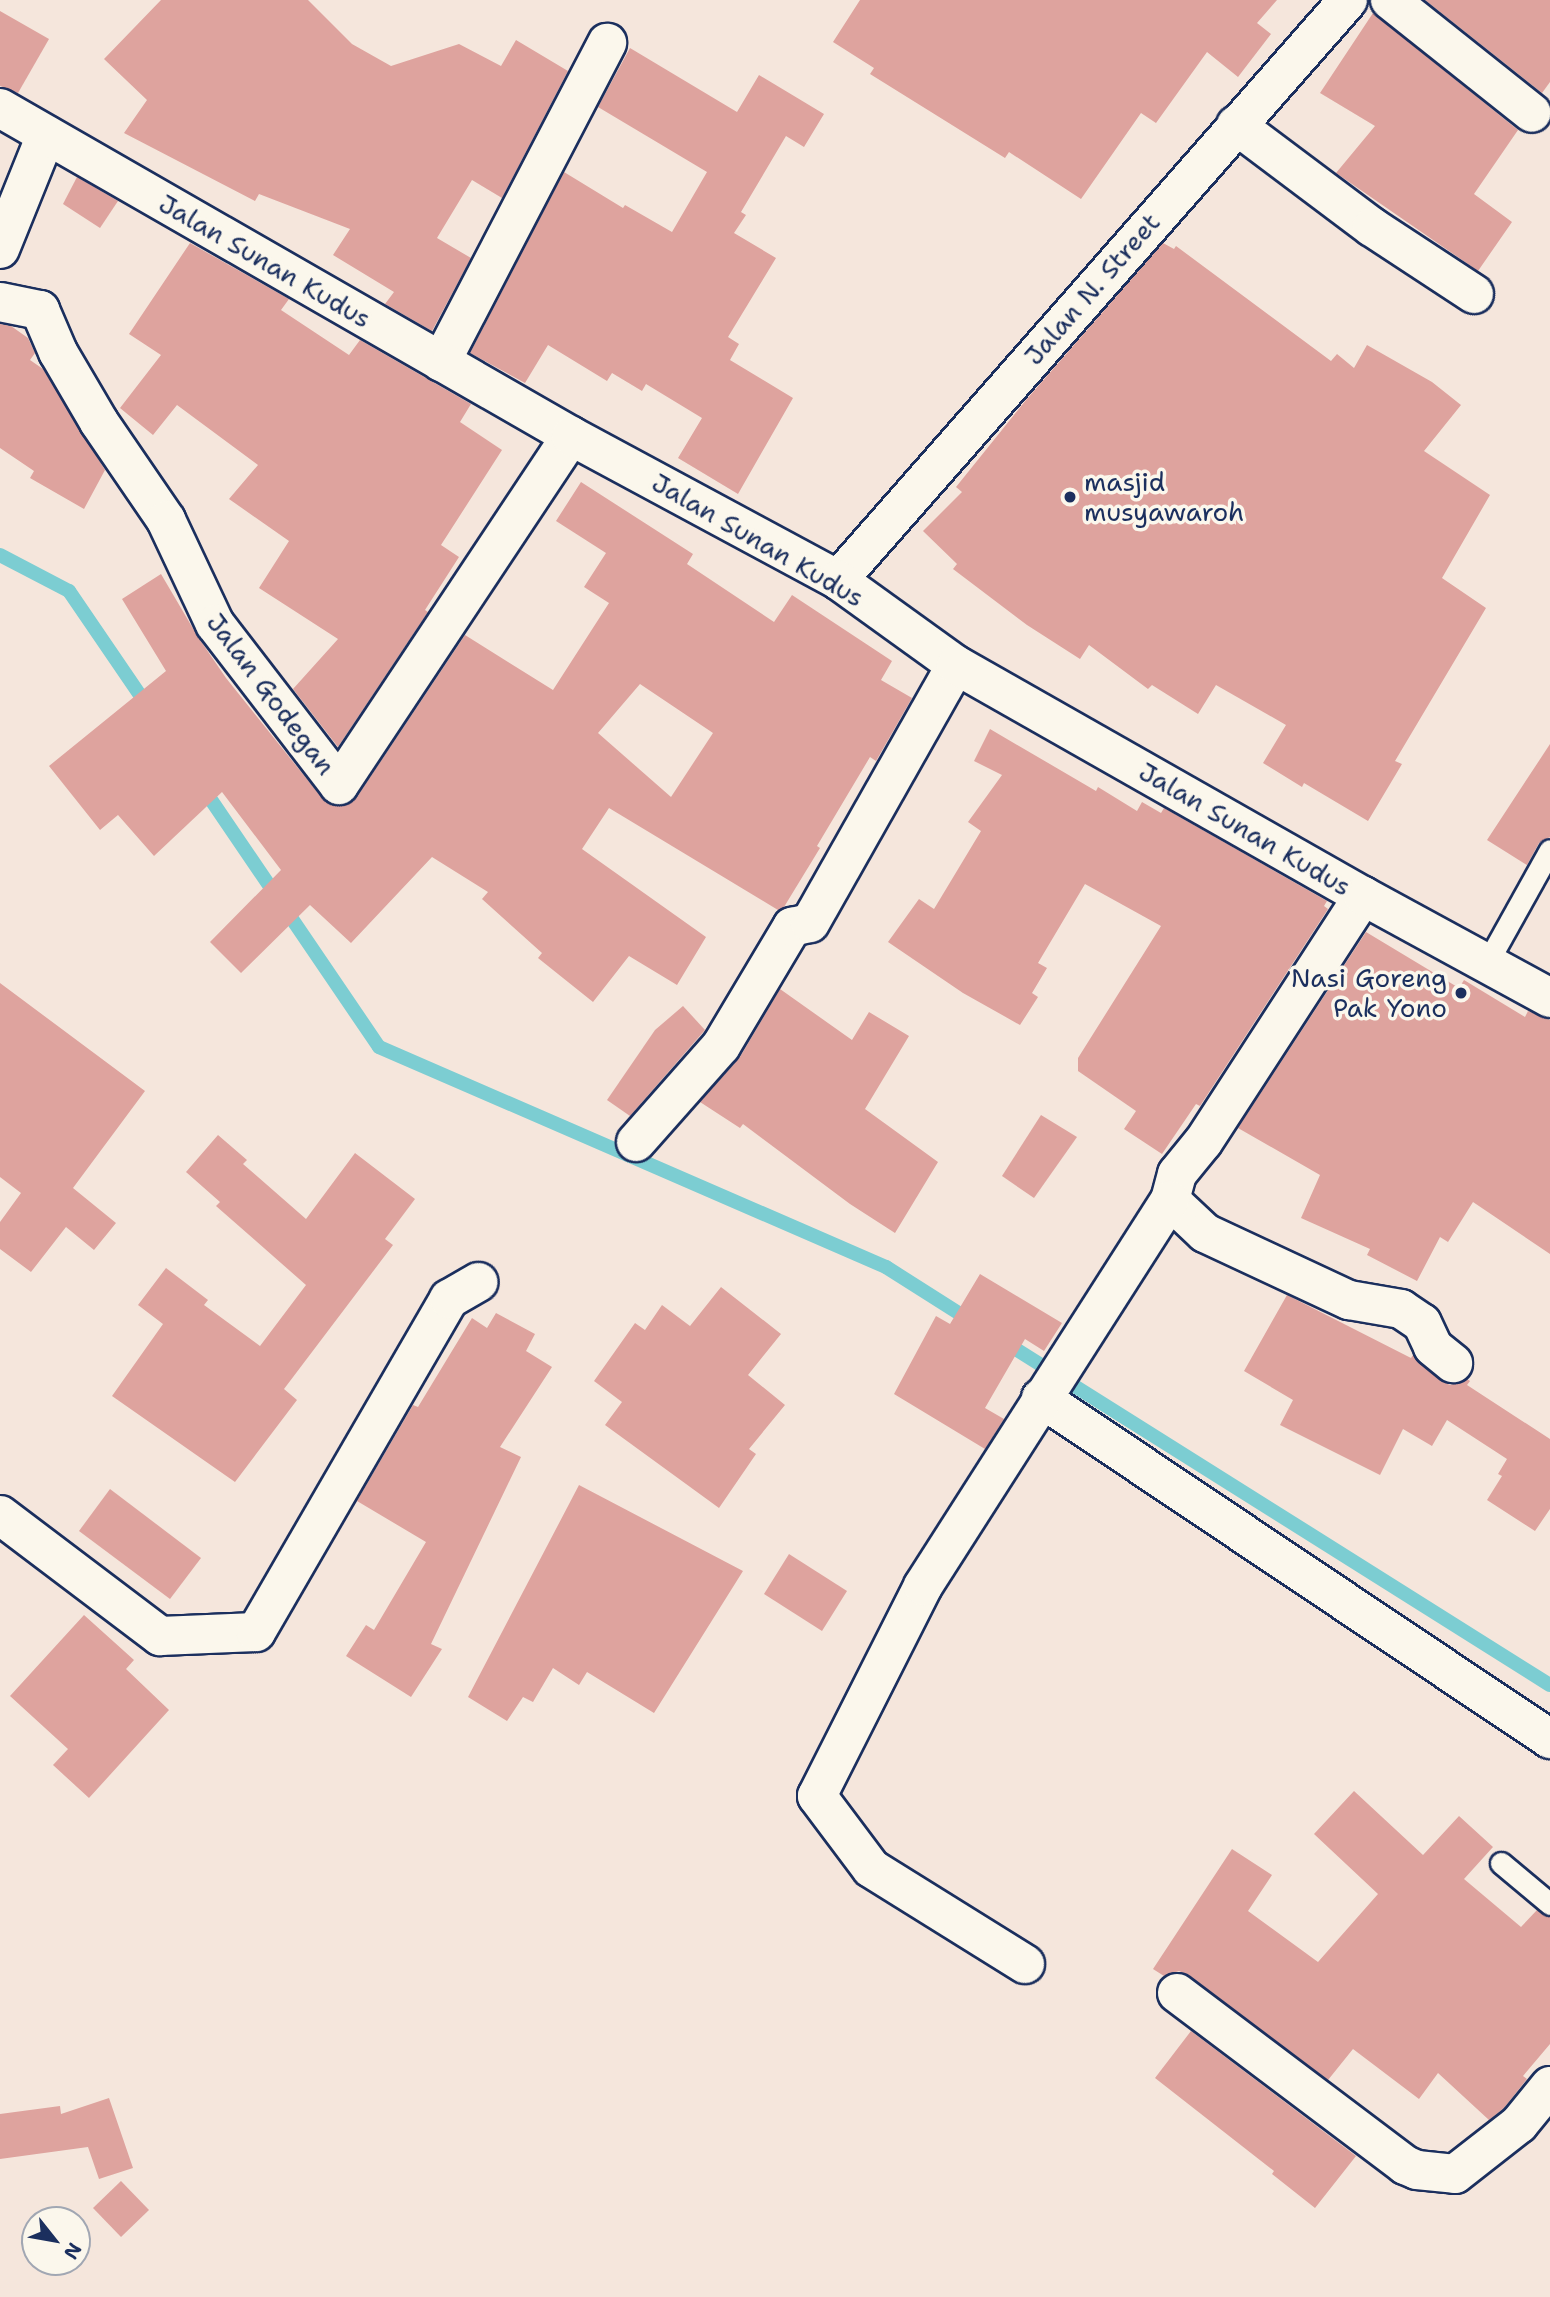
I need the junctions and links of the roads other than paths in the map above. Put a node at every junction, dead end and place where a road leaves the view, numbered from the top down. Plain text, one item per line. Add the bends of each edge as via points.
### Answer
1 (1348, 0) edge
2 (1390, 0) edge
3 (607, 43) dead end
4 (0, 108) edge
5 (1532, 113) dead end
6 (1236, 125) junction
7 (46, 135) junction
8 (0, 249) edge
9 (1474, 294) dead end
10 (0, 302) edge
11 (441, 362) junction
12 (571, 436) junction
13 (838, 580) junction
14 (956, 665) junction
15 (1550, 850) edge
16 (1363, 896) junction
17 (1487, 963) junction
18 (1550, 998) edge
19 (636, 1142) dead end
20 (1170, 1200) junction
21 (478, 1282) dead end
22 (1453, 1363) dead end
23 (1041, 1398) junction
24 (0, 1515) edge
25 (1550, 1739) edge
26 (1501, 1863) dead end
27 (1550, 1904) edge
28 (1025, 1965) dead end
29 (1177, 1993) dead end
30 (1550, 2086) edge

1 - 6 street, Jalan N. Street
2 - 5 street
3 - 11 street
4 - 7 street, Jalan Sunan Kudus
6 - 9 street via 1372,228
6 - 13 street, Jalan N. Street
7 - 8 street
7 - 11 street, Jalan Sunan Kudus
10 - 12 street, Jalan Godegan via 40,310 58,352 99,422 166,520 215,624 339,785
11 - 12 street, Jalan Sunan Kudus
12 - 13 street, Jalan Sunan Kudus
13 - 14 street, Jalan Sunan Kudus
14 - 16 street, Jalan Sunan Kudus
14 - 19 street via 810,923 792,927 721,1046
15 - 17 lane
16 - 17 street, Jalan Sunan Kudus
16 - 20 street via 1203,1142 1177,1174
17 - 18 street, Jalan Sunan Kudus
20 - 22 street via 1205,1233 1325,1289 1364,1304 1401,1309 1422,1323 1433,1347
20 - 23 street
21 - 24 street via 449,1300 256,1632 160,1636
23 - 25 street
23 - 28 street via 923,1586 817,1796 871,1868
26 - 27 lane
29 - 30 street via 1417,2170 1455,2174 1519,2124

